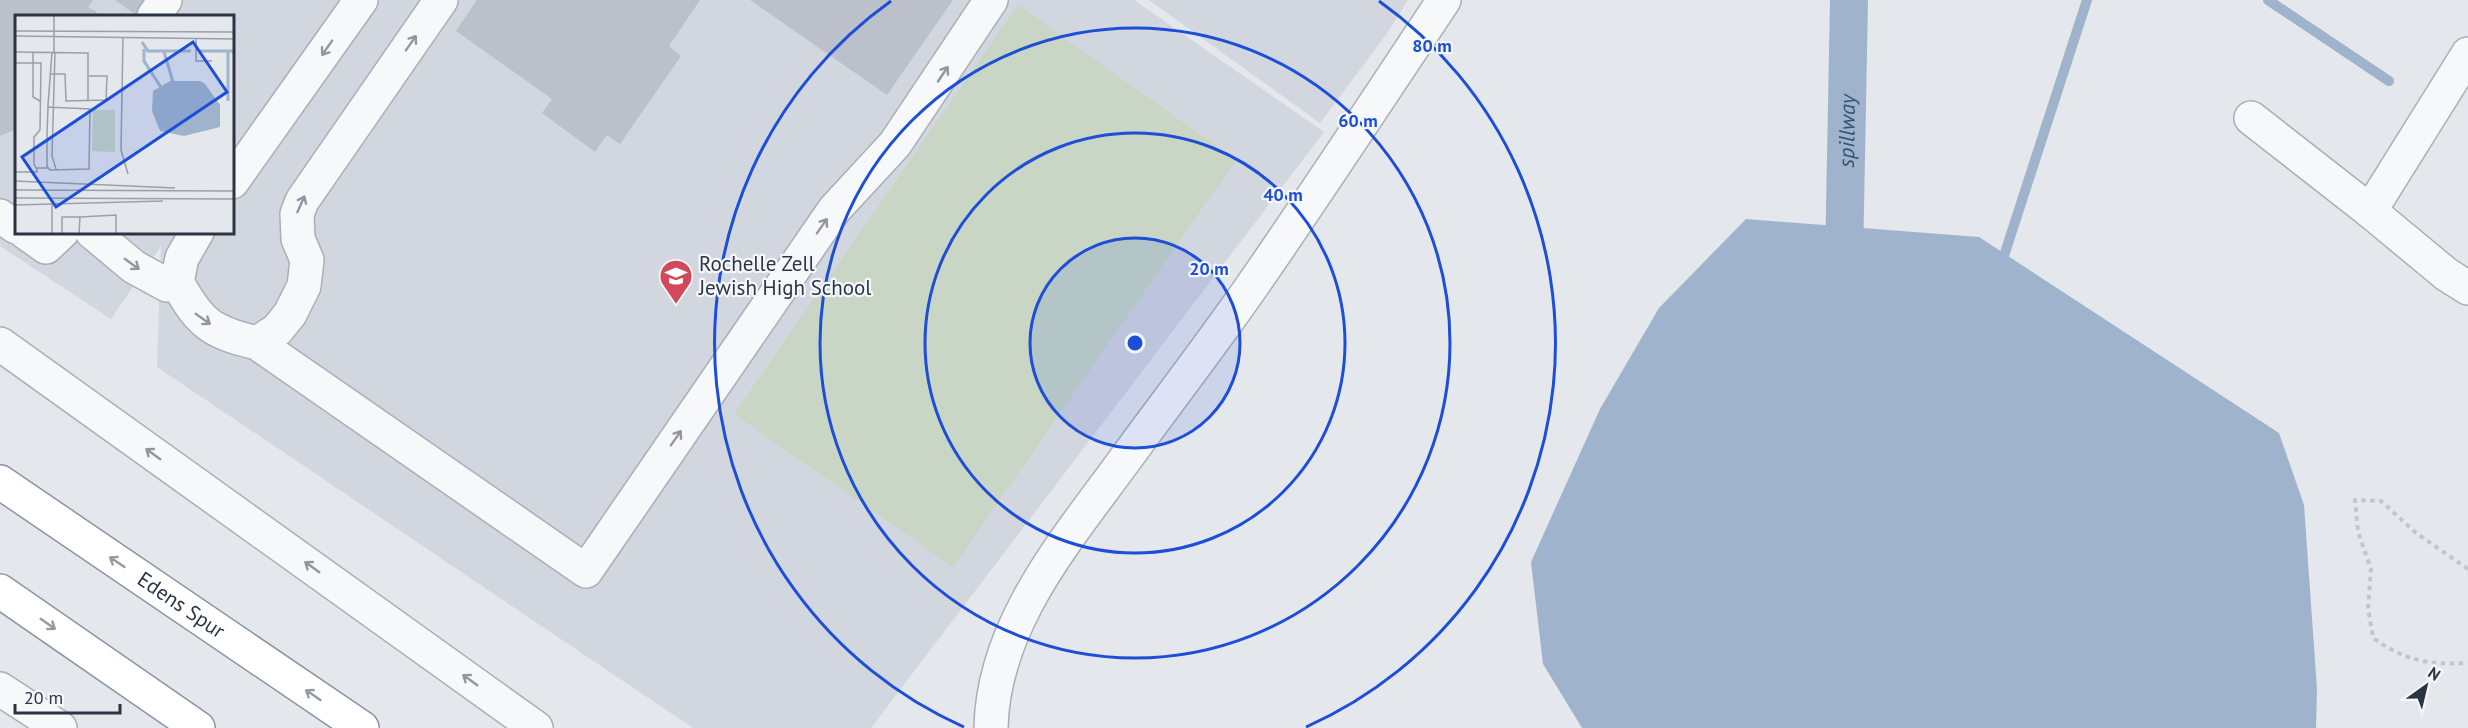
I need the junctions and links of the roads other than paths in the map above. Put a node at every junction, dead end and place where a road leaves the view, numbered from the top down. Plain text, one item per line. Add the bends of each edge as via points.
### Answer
1 (165, 0) edge
2 (361, 0) edge
3 (441, 0) edge
4 (992, 0) edge
5 (1444, 0) edge
6 (155, 15) edge
7 (2468, 54) edge
8 (2251, 118) dead end
9 (234, 179) edge
10 (2370, 211) junction
11 (0, 216) edge
12 (15, 226) edge
13 (28, 234) edge
14 (60, 234) edge
15 (94, 234) edge
16 (196, 234) edge
17 (177, 282) junction
18 (2468, 288) edge
19 (257, 343) junction
20 (0, 344) edge
21 (0, 482) edge
22 (0, 591) edge
23 (0, 689) edge
24 (60, 728) edge
25 (198, 728) edge
26 (362, 728) edge
27 (536, 728) edge
28 (991, 728) edge

1 - 6 lane
2 -> 9 lane
19 -> 3 lane via 277,330 304,286 307,260 298,239 297,214 302,201
19 -> 4 lane via 586,571 834,210 895,144
5 - 28 lane via 1249,290 1028,597 1002,662
7 - 10 lane
8 - 10 lane
10 - 18 lane
11 - 12 lane
13 - 14 lane via 46,247
15 -> 17 lane via 134,267 167,285
16 - 17 lane via 182,258
17 -> 19 lane via 195,315 228,336
27 -> 20 lane
26 -> 21 highway, Edens Spur
22 -> 25 highway
23 - 24 lane

